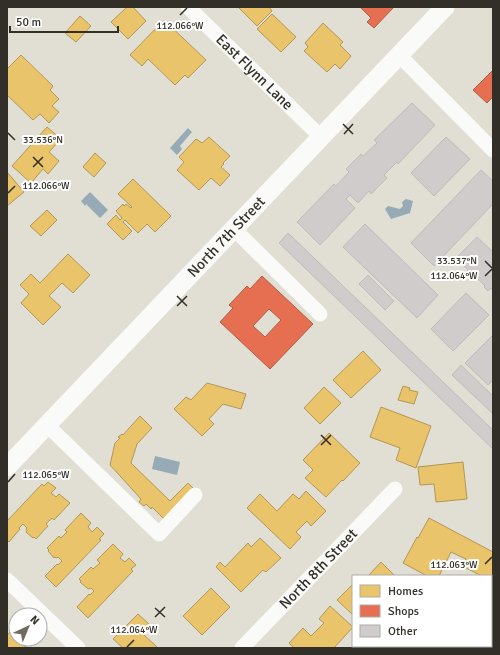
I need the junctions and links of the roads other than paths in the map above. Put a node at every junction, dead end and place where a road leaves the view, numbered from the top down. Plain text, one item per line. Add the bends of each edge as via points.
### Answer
1 (188, 7) edge
2 (445, 7) edge
3 (399, 55) junction
4 (321, 137) junction
5 (493, 150) edge
6 (234, 229) junction
7 (320, 314) dead end
8 (47, 425) junction
9 (7, 467) edge
10 (395, 489) dead end
11 (195, 495) dead end
12 (7, 580) edge
13 (78, 648) edge
14 (242, 648) edge

1 - 4 street, East Flynn Lane
2 - 3 main road, North 7th Street
3 - 4 main road, North 7th Street
3 - 5 street
4 - 6 main road, North 7th Street
6 - 7 street
6 - 8 main road, North 7th Street
8 - 9 main road, North 7th Street
8 - 11 street via 159,534
10 - 14 street, North 8th Street
12 - 13 street

